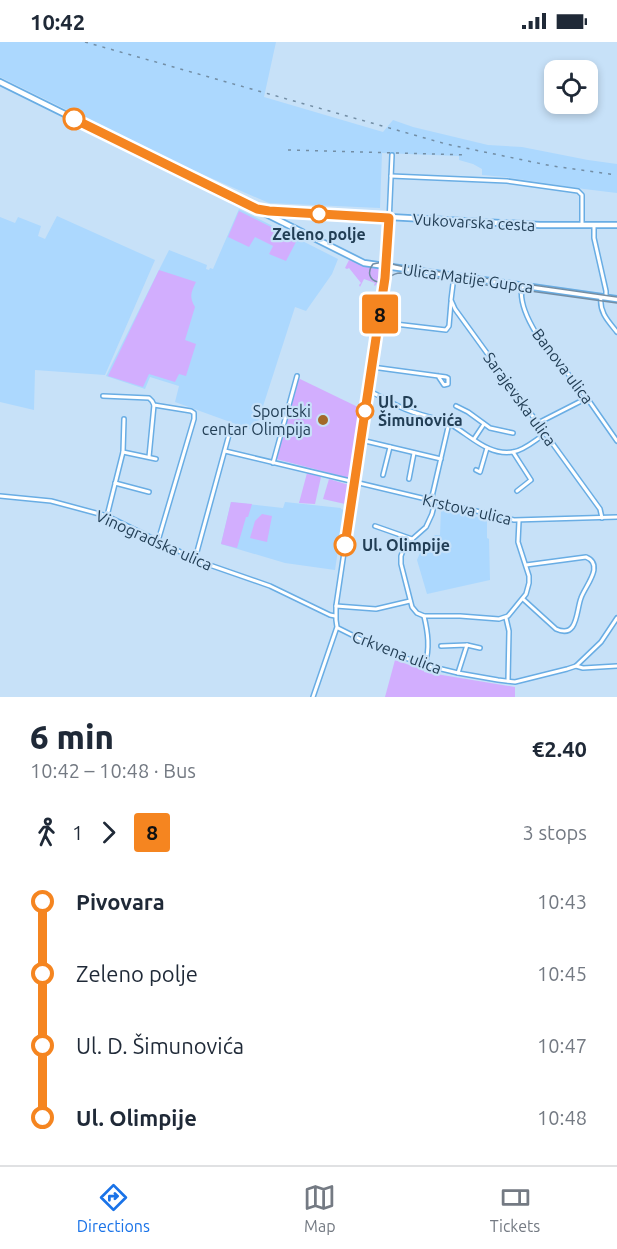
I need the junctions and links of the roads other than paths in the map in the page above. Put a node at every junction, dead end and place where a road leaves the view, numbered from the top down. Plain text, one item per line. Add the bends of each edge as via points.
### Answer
1 (0, 82) edge
2 (392, 155) dead end
3 (391, 176) junction
4 (259, 210) junction
5 (389, 218) junction
6 (617, 225) edge
7 (582, 226) junction
8 (594, 226) junction
9 (386, 267) junction
10 (454, 276) junction
11 (522, 286) junction
12 (604, 297) junction
13 (617, 299) edge
14 (451, 300) junction
15 (378, 322) junction
16 (617, 332) edge
17 (372, 367) junction
18 (297, 376) dead end
19 (438, 376) dead end
20 (368, 391) junction
21 (103, 396) dead end
22 (587, 398) junction
23 (154, 405) junction
24 (456, 406) dead end
25 (124, 419) dead end
26 (449, 423) junction
27 (538, 423) junction
28 (484, 424) junction
29 (230, 431) dead end
30 (513, 433) dead end
31 (545, 434) junction
32 (474, 439) junction
33 (361, 440) junction
34 (617, 441) edge
35 (390, 447) junction
36 (487, 448) junction
37 (225, 451) junction
38 (123, 452) junction
39 (513, 452) junction
40 (414, 453) junction
41 (149, 458) junction
42 (156, 459) dead end
43 (441, 459) junction
44 (273, 463) junction
45 (476, 470) dead end
46 (383, 475) dead end
47 (409, 479) dead end
48 (354, 482) junction
49 (115, 483) junction
50 (517, 491) dead end
51 (149, 492) dead end
52 (0, 496) edge
53 (433, 502) junction
54 (107, 516) junction
55 (617, 517) edge
56 (602, 518) junction
57 (519, 521) junction
58 (375, 526) dead end
59 (412, 538) junction
60 (158, 541) junction
61 (195, 559) junction
62 (526, 565) junction
63 (523, 599) junction
64 (410, 601) junction
65 (336, 606) junction
66 (335, 616) junction
67 (424, 616) junction
68 (506, 618) junction
69 (617, 618) edge
70 (337, 627) junction
71 (467, 645) junction
72 (441, 646) dead end
73 (480, 648) dead end
74 (424, 665) junction
75 (576, 666) junction
76 (617, 666) edge
77 (458, 673) junction
78 (508, 681) junction
79 (313, 697) edge

1 - 4 main road, Vukovarska cesta
2 - 3 street
3 - 5 street
3 - 7 street via 507,181 578,191 582,195
4 - 5 main road, Vukovarska cesta
4 - 9 main road, Ulica Matije Gupca via 358,261
5 - 7 main road, Vukovarska cesta
5 - 9 street
6 - 8 main road, Vukovarska cesta
7 - 8 main road, Vukovarska cesta
8 - 12 street
9 - 10 main road, Ulica Matije Gupca
9 - 15 street
10 - 11 main road, Ulica Matije Gupca
10 - 14 street
11 - 12 main road, Ulica Matije Gupca
11 - 22 street, Banova ulica via 533,328
12 - 13 main road, Ulica Matije Gupca
12 - 16 street via 600,304 603,313
14 - 15 street via 447,330
14 - 27 street, Sarajevska ulica
15 - 17 street
17 - 19 street
17 - 20 street
18 - 44 street
20 - 26 street via 402,408
20 - 33 street
21 - 23 street via 149,398
22 - 27 street
22 - 34 street, Banova ulica
23 - 41 street
23 - 60 street via 194,413
24 - 28 street
25 - 38 street
26 - 32 street
26 - 43 street
27 - 31 street, Sarajevska ulica
28 - 30 street
28 - 32 street
29 - 37 street
31 - 39 street
31 - 56 street, Sarajevska ulica via 600,509
32 - 36 street
33 - 35 street
33 - 48 street
35 - 40 street
35 - 46 street
36 - 39 street
36 - 45 street via 480,472
37 - 44 street, Krstova ulica
37 - 61 street
38 - 41 street
38 - 49 street
39 - 50 street via 531,480
40 - 43 street
40 - 47 street
41 - 42 street
43 - 53 street
44 - 48 street, Krstova ulica
48 - 53 street, Krstova ulica
48 - 65 street
49 - 51 street
49 - 54 street
52 - 54 street, Vinogradska ulica via 51,501
53 - 57 street, Krstova ulica
53 - 59 street via 426,527
54 - 60 street, Vinogradska ulica
55 - 56 street, Krstova ulica
56 - 57 street, Krstova ulica
57 - 62 street via 518,542
58 - 59 street
59 - 64 street via 401,556
60 - 61 street, Vinogradska ulica
61 - 66 street, Vinogradska ulica via 270,586
62 - 63 street via 530,582
62 - 63 street via 586,557 594,567 580,599 576,621 567,631 556,629
63 - 68 street
64 - 65 street via 376,609
64 - 67 street via 417,613
65 - 66 street
66 - 70 street
67 - 68 street
67 - 74 street via 429,647
68 - 78 street
69 - 75 street, Crkvena ulica via 601,642
70 - 74 street, Crkvena ulica
70 - 79 street
71 - 72 street, Crkvena ulica
71 - 73 street, Crkvena ulica
71 - 77 street, Crkvena ulica
74 - 77 street, Crkvena ulica
75 - 76 street
75 - 78 street, Crkvena ulica via 522,681
77 - 78 street, Crkvena ulica

